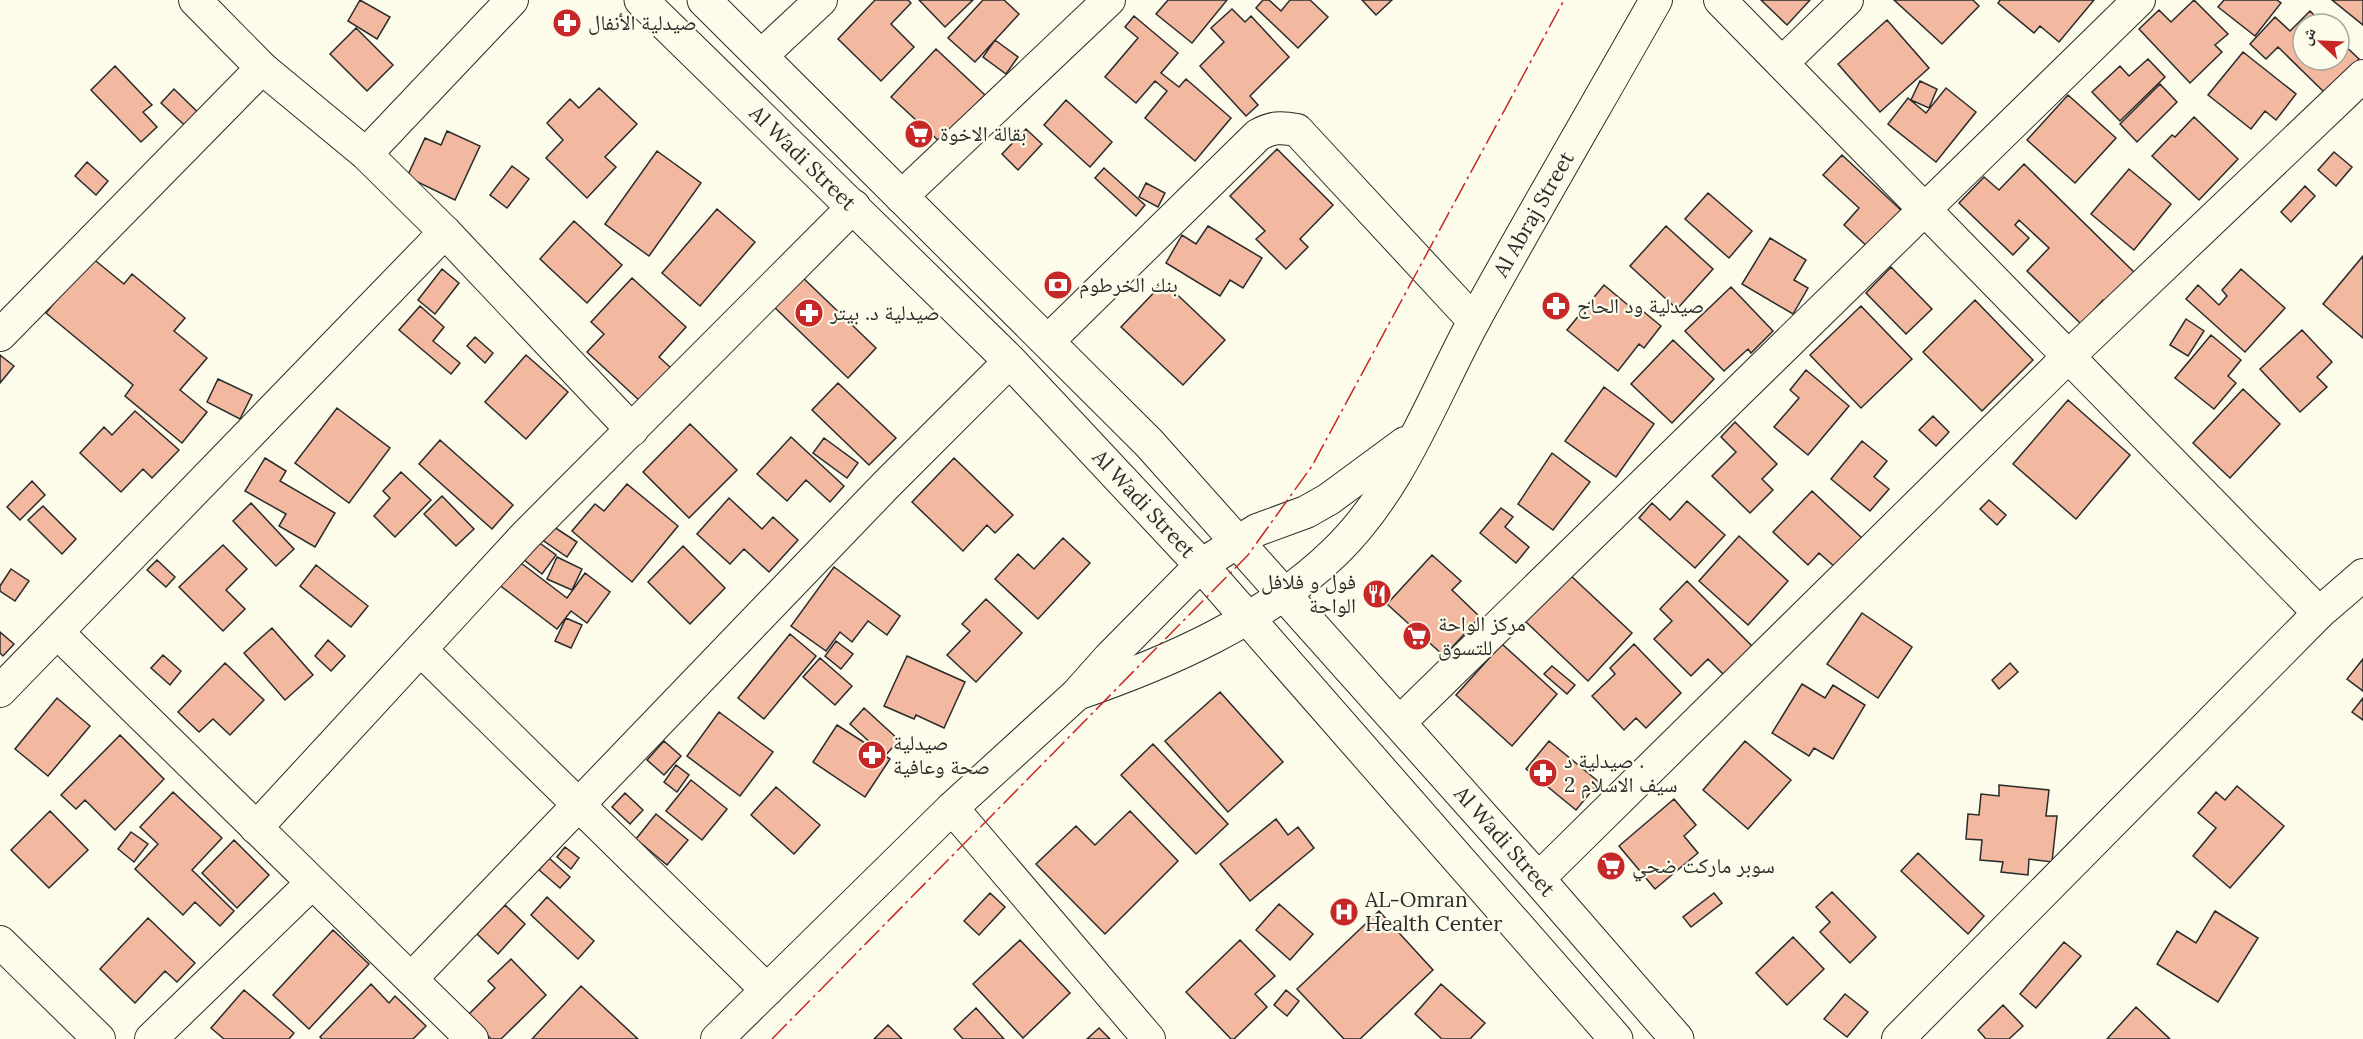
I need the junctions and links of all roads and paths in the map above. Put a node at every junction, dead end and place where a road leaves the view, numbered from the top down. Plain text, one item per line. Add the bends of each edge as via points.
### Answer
1 (195, 0) edge
2 (512, 0) edge
3 (641, 0) edge
4 (704, 0) edge
5 (821, 0) edge
6 (1109, 0) edge
7 (1656, 0) edge
8 (1720, 0) edge
9 (1847, 0) edge
10 (2139, 0) edge
11 (761, 57) junction
12 (1782, 63) junction
13 (262, 68) junction
14 (2363, 76) edge
15 (366, 154) junction
16 (901, 197) junction
17 (854, 206) junction
18 (1926, 210) junction
19 (445, 232) junction
20 (1474, 321) junction
21 (0, 335) edge
22 (1048, 341) junction
23 (2069, 356) junction
24 (1010, 361) junction
25 (632, 430) junction
26 (1418, 432) junction
27 (1237, 541) junction
28 (1201, 565) junction
29 (2363, 575) edge
30 (1283, 594) junction
31 (2319, 613) junction
32 (1247, 619) junction
33 (58, 633) junction
34 (422, 651) junction
35 (0, 692) edge
36 (1077, 694) junction
37 (1399, 723) junction
38 (579, 805) junction
39 (952, 808) junction
40 (256, 828) junction
41 (1538, 879) junction
42 (312, 883) junction
43 (0, 942) edge
44 (411, 980) junction
45 (767, 990) junction
46 (99, 1039) edge
47 (151, 1039) edge
48 (472, 1039) edge
49 (717, 1039) edge
50 (1149, 1039) edge
51 (1616, 1039) edge
52 (1677, 1039) edge
53 (1899, 1039) edge

1 - 13 street
2 - 15 street
3 - 17 main road, Al Wadi Street
4 - 11 main road, Al Wadi Street
5 - 11 street
6 - 16 street
7 - 20 street, Al Abraj Street
8 - 12 street
9 - 12 street
10 - 18 street
11 - 16 main road, Al Wadi Street
12 - 18 street
13 - 15 street
13 - 21 street
14 - 23 street
15 - 19 street
16 - 22 main road, Al Wadi Street
17 - 24 main road, Al Wadi Street
17 - 25 street
18 - 23 street
18 - 37 street
19 - 25 street
19 - 33 street
20 - 22 street via 1297,130 1282,127 1269,128 1258,135
20 - 26 street, Al Abraj Street
22 - 27 main road, Al Wadi Street via 1149,443
23 - 31 street
23 - 41 street
24 - 28 main road, Al Wadi Street
24 - 38 street
25 - 34 street via 525,536
26 - 27 street via 1329,499
26 - 30 street, Al Abraj Street via 1381,496 1357,528 1335,552
27 - 28 street
27 - 30 main road, Al Wadi Street
28 - 32 main road, Al Wadi Street
28 - 36 street
29 - 31 street
30 - 32 street, Al Abraj Street
30 - 37 main road, Al Wadi Street
31 - 53 street
32 - 36 street, Al Abraj Street via 1151,666
32 - 51 main road, Al Wadi Street
33 - 35 street
33 - 40 street
34 - 38 street
34 - 40 street
36 - 39 street
37 - 41 main road, Al Wadi Street
38 - 44 street
38 - 45 street
39 - 45 street
39 - 50 street
40 - 42 street
41 - 52 main road, Al Wadi Street
42 - 44 street
42 - 47 street
43 - 46 street
44 - 48 street
45 - 49 street

